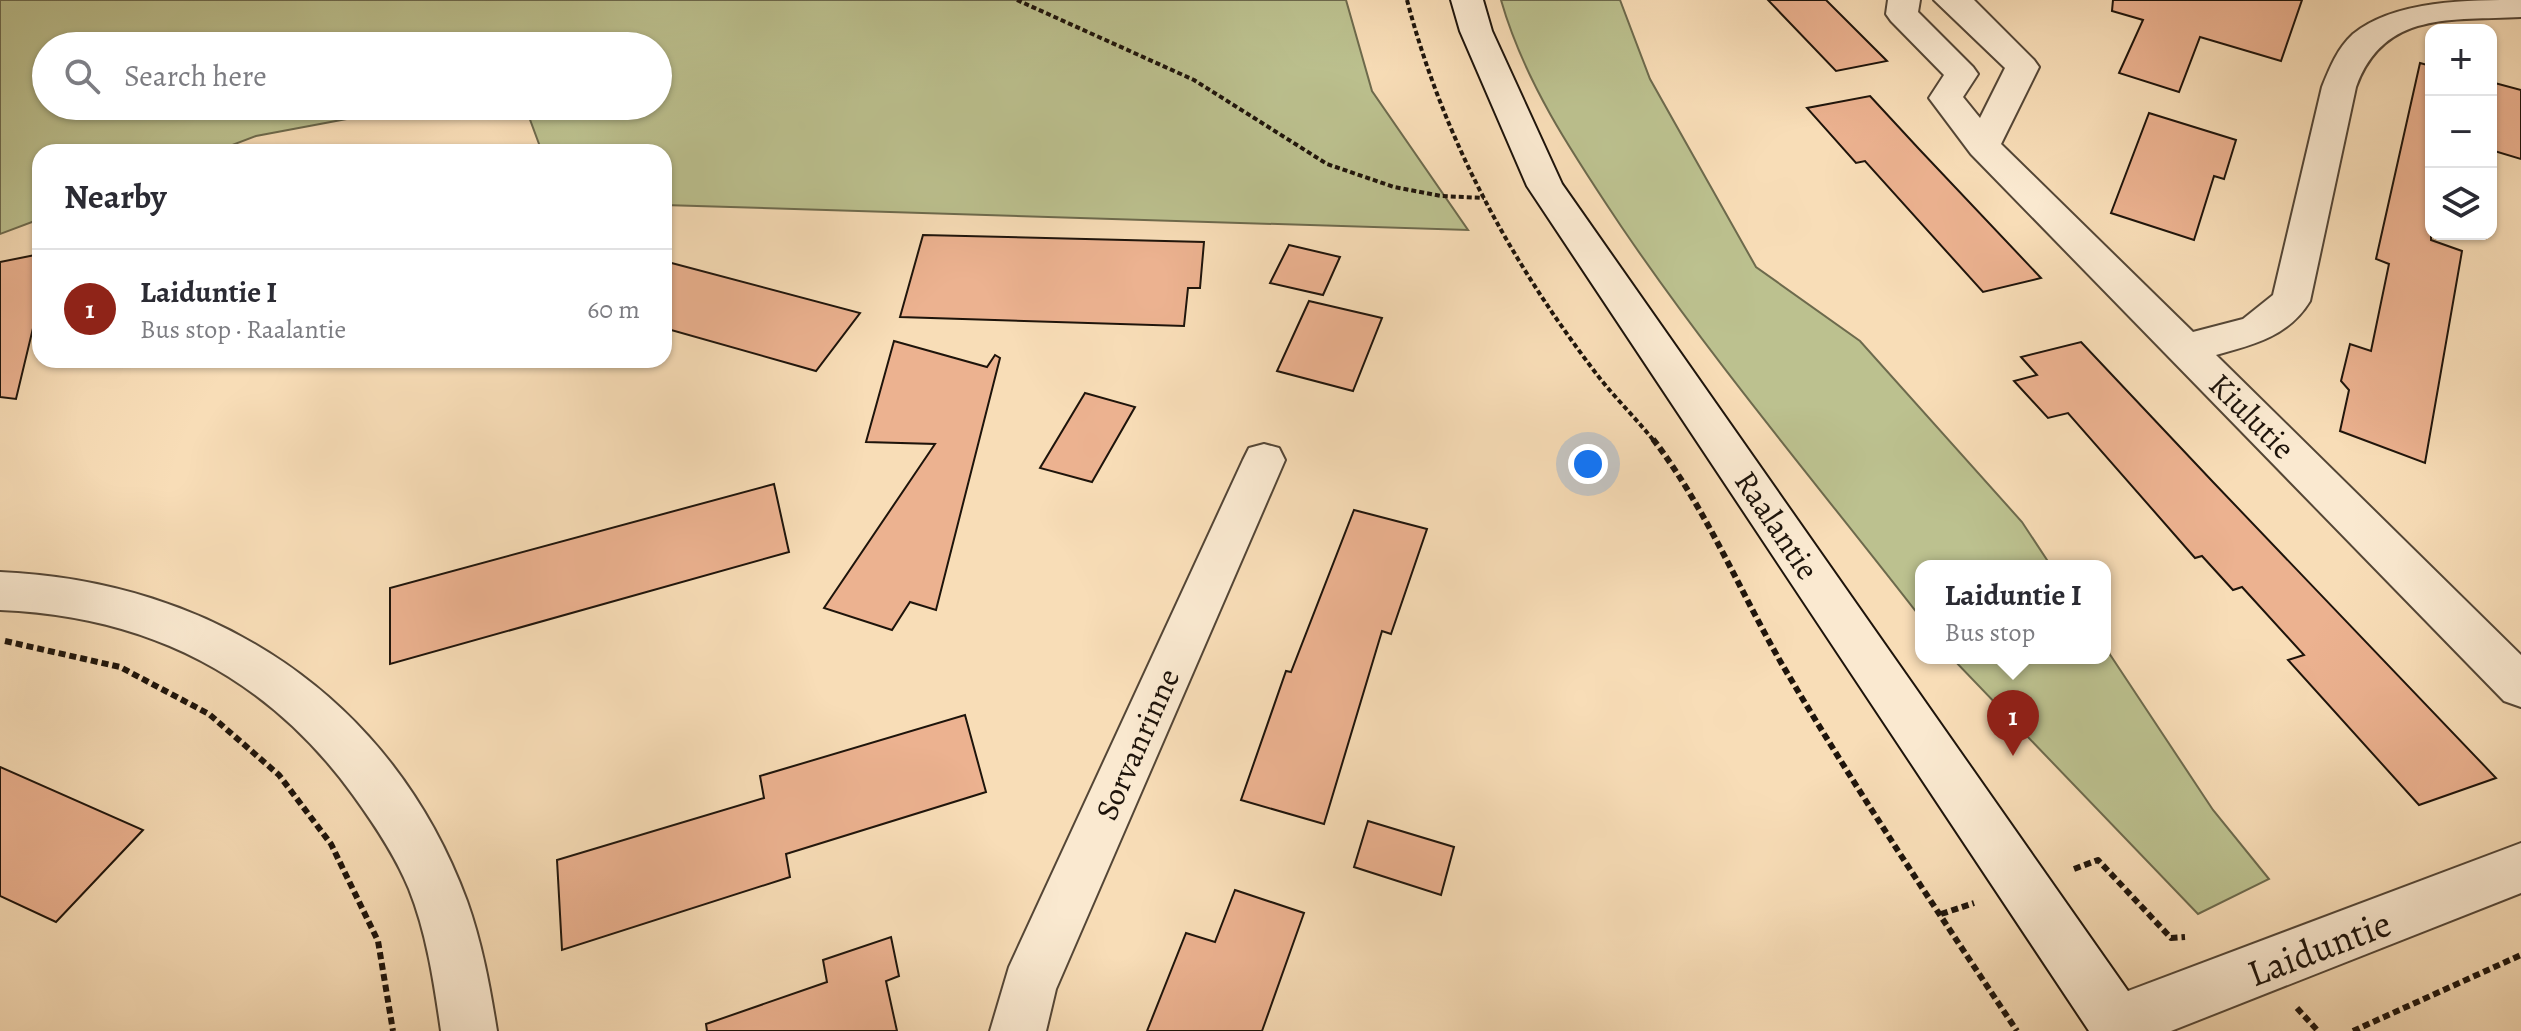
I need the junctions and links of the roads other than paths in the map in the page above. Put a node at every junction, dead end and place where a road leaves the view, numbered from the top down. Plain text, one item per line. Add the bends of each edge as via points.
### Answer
1 (1467, 0) edge
2 (1904, 0) edge
3 (1950, 0) edge
4 (2521, 8) edge
5 (1983, 146) junction
6 (2184, 349) junction
7 (1264, 460) dead end
8 (0, 591) edge
9 (2521, 686) edge
10 (2521, 868) edge
11 (2119, 1027) edge
12 (469, 1031) edge
13 (1018, 1031) edge

1 - 11 street, Raalantie via 1545,186
2 - 5 street, Kiulutie via 1902,14 1961,74 1946,98
3 - 5 street via 2022,67
4 - 6 street via 2400,22 2363,43 2339,87 2291,301 2256,330
5 - 6 street, Kiulutie
6 - 9 street, Kiulutie
7 - 13 street, Sorvanrinne via 1029,987
8 - 12 street via 67,596 166,622 264,672 339,739 400,817 434,885
10 - 11 street, Laiduntie

